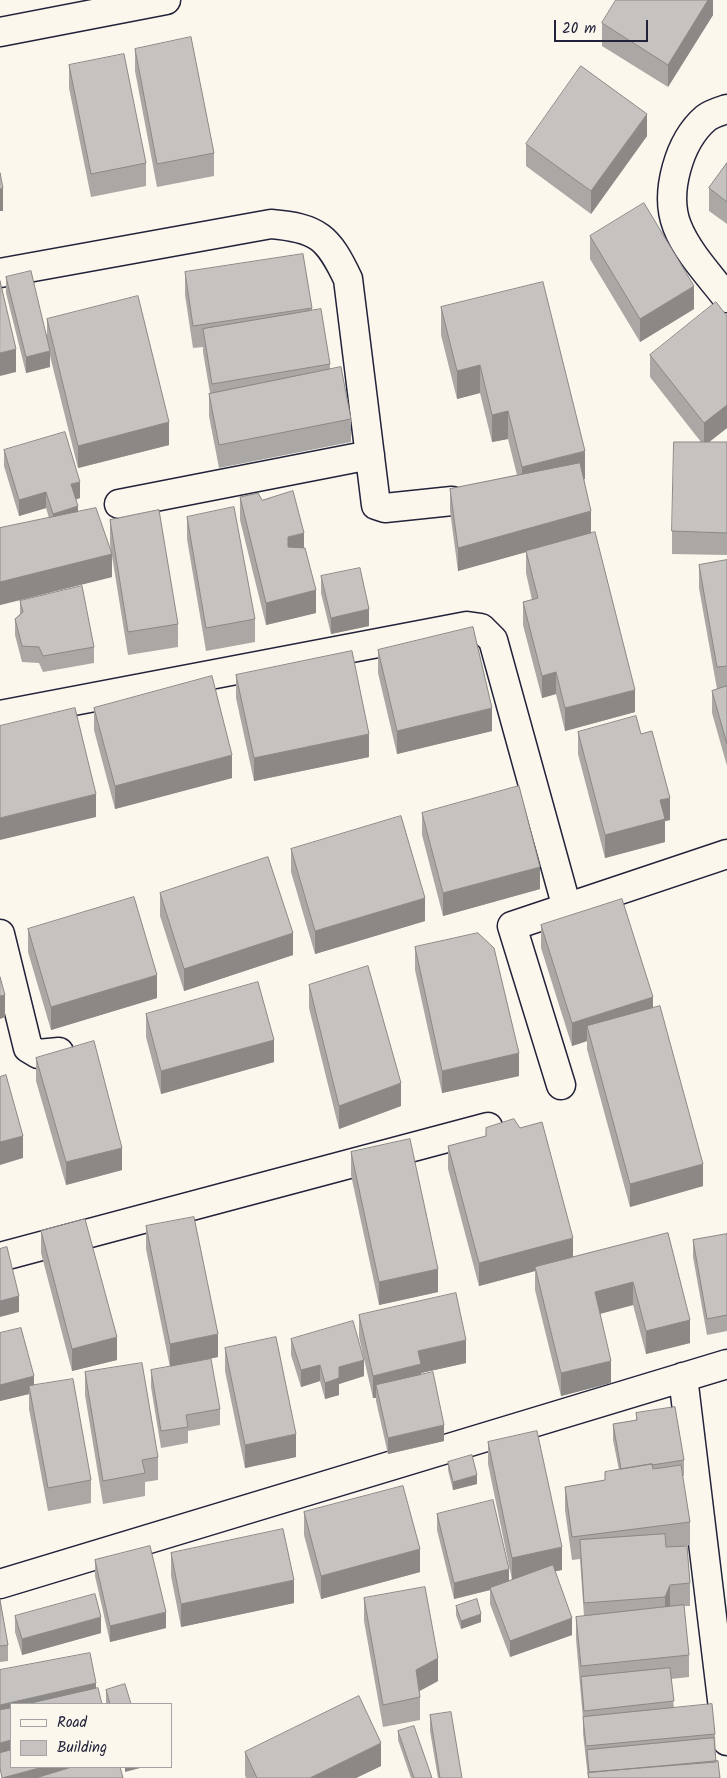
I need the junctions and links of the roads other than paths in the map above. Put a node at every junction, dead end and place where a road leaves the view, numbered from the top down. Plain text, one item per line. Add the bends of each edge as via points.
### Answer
1 (166, 0) edge
2 (0, 32) edge
3 (727, 109) edge
4 (0, 273) edge
5 (727, 298) edge
6 (370, 455) junction
7 (452, 500) edge
8 (119, 504) dead end
9 (0, 715) edge
10 (727, 854) edge
11 (567, 908) junction
12 (0, 934) edge
13 (59, 1052) edge
14 (561, 1086) dead end
15 (488, 1127) edge
16 (0, 1257) edge
17 (727, 1364) edge
18 (683, 1377) junction
19 (0, 1584) edge
20 (727, 1741) edge

1 - 2 street
3 - 5 street via 706,118 686,144 674,174 671,206 677,228
4 - 6 street via 272,224 298,226 321,237 334,250 348,279
6 - 7 street via 376,505 385,508
6 - 8 street
9 - 11 street via 467,626 481,628 493,640
10 - 11 street
11 - 14 street via 512,926
12 - 13 street via 28,1048 38,1054
15 - 16 street
17 - 18 street
18 - 19 street
18 - 20 street

